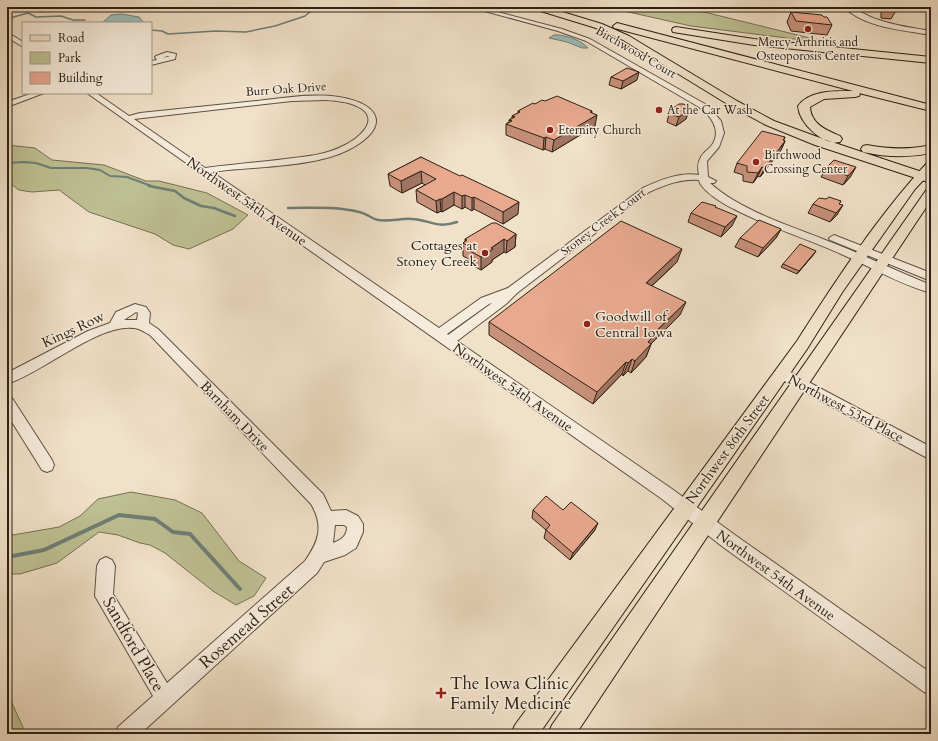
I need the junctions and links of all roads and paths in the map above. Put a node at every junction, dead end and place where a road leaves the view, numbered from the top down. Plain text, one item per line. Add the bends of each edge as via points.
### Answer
1 (473, 7) edge
2 (536, 7) edge
3 (546, 7) edge
4 (733, 7) edge
5 (745, 7) edge
6 (847, 7) edge
7 (643, 23) dead end
8 (666, 28) dead end
9 (931, 33) edge
10 (7, 34) edge
11 (22, 44) edge
12 (165, 60) dead end
13 (931, 60) edge
14 (152, 63) edge
15 (37, 94) edge
16 (92, 94) edge
17 (931, 100) edge
18 (7, 105) edge
19 (931, 108) edge
20 (128, 118) junction
21 (931, 149) edge
22 (931, 165) edge
23 (204, 171) junction
24 (704, 177) junction
25 (926, 177) edge
26 (931, 191) edge
27 (862, 254) junction
28 (882, 263) junction
29 (931, 277) edge
30 (931, 290) edge
31 (148, 328) joint
32 (443, 338) junction
33 (782, 373) junction
34 (7, 379) edge
35 (799, 384) junction
36 (7, 402) edge
37 (931, 454) edge
38 (47, 465) dead end
39 (317, 499) joint
40 (685, 508) junction
41 (327, 519) junction
42 (705, 523) junction
43 (320, 555) junction
44 (106, 566) dead end
45 (931, 685) edge
46 (165, 697) junction
47 (125, 734) edge
48 (524, 734) edge
49 (561, 734) edge

1 - 24 street, Birchwood Court via 588,40 701,105 712,114 721,131 718,142 703,160
2 - 25 highway via 599,26 626,38 770,123
3 - 19 highway
4 - 5 street
6 - 9 street via 877,21
7 - 17 highway via 612,17
8 - 13 highway via 754,42
10 - 11 street
12 - 14 street
15 - 18 street
16 - 20 street, Northwest 54th Avenue
19 - 21 highway via 876,97 839,94 821,96 804,106 808,122 829,136 860,147 896,153
20 - 23 street, Northwest 54th Avenue
20 - 23 street, Burr Oak Drive via 316,98 350,101 363,106 372,114 373,121 369,131 358,142 343,150 304,159
22 - 25 main road, Northwest 86th Street
23 - 32 street, Northwest 54th Avenue
24 - 27 street via 704,183 731,204
24 - 32 street, Stoney Creek Court via 670,181 646,190 502,301
25 - 27 main road, Northwest 86th Street
26 - 28 main road, Northwest 86th Street
27 - 28 street
27 - 33 main road, Northwest 86th Street
28 - 29 street
28 - 30 street
28 - 35 main road, Northwest 86th Street
31 - 34 street, Kings Row via 115,325 94,333
31 - 39 street, Barnham Drive
32 - 40 street, Northwest 54th Avenue
33 - 35 street, Northwest 53rd Place
33 - 40 main road, Northwest 86th Street
35 - 37 street, Northwest 53rd Place
35 - 42 main road, Northwest 86th Street
36 - 38 street
39 - 41 street, Rosemead Street
40 - 42 street, Northwest 54th Avenue
40 - 48 main road, Northwest 86th Street
41 - 43 street, Rosemead Street via 328,530
41 - 43 street via 341,516 347,518 355,524 356,534 343,548
42 - 45 street, Northwest 54th Avenue
42 - 49 main road, Northwest 86th Street
43 - 46 street, Rosemead Street via 305,573
44 - 46 street, Sandford Place via 104,596
46 - 47 street, Rosemead Street

